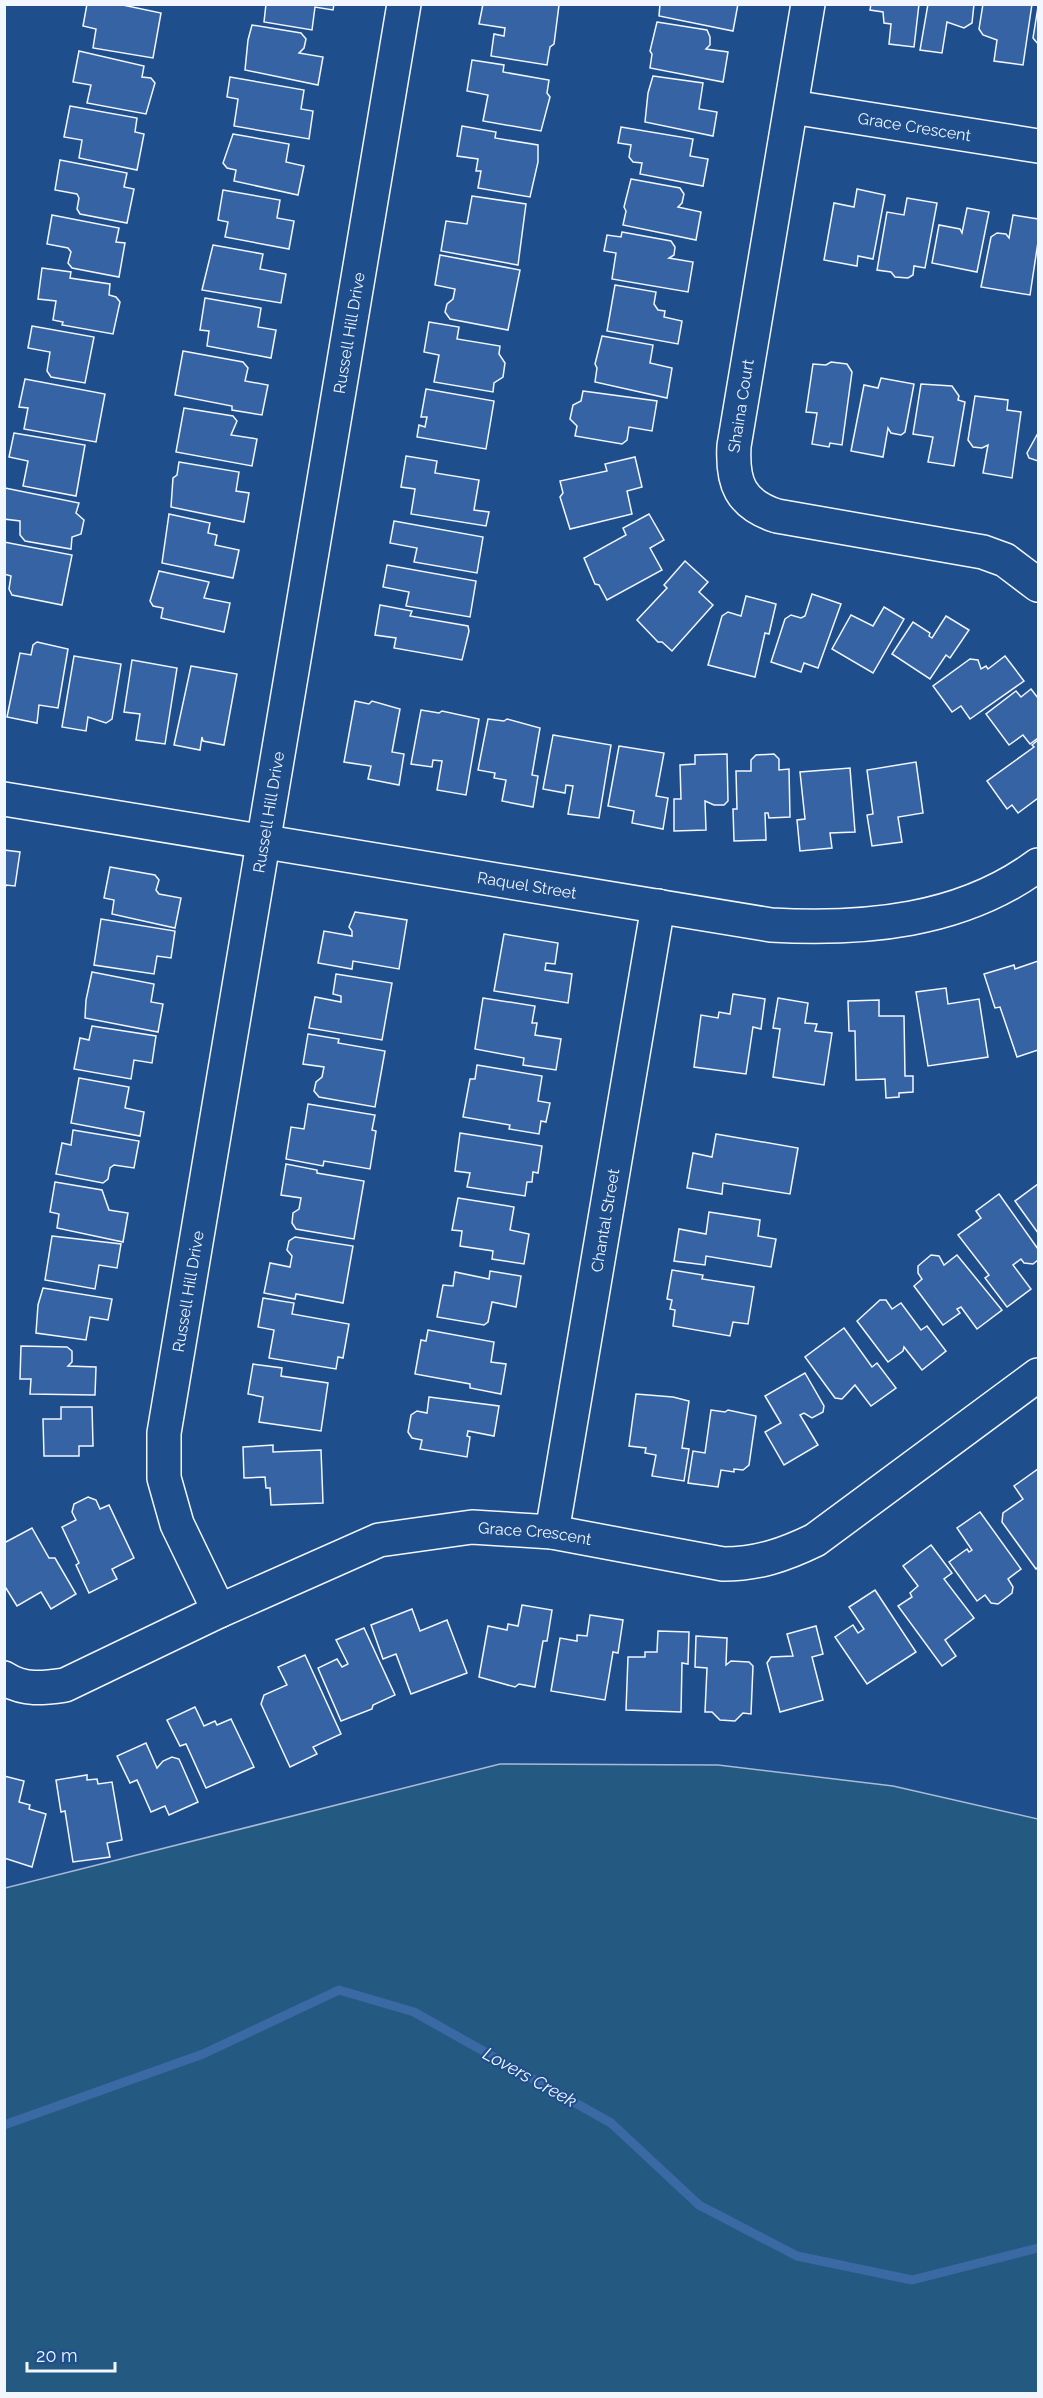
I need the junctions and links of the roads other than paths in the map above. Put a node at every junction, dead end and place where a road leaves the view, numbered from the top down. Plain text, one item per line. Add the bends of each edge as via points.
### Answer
1 (404, 4) edge
2 (808, 4) edge
3 (792, 107) junction
4 (1038, 147) edge
5 (1038, 585) edge
6 (4, 799) edge
7 (264, 842) junction
8 (1038, 865) edge
9 (658, 906) junction
10 (1038, 1376) edge
11 (552, 1532) junction
12 (219, 1611) junction
13 (4, 1678) edge

1 - 7 street, Russell Hill Drive
2 - 3 street, Shaina Court
3 - 4 street, Grace Crescent
3 - 5 street, Shaina Court via 734,446 732,471 741,493 756,509 777,516 983,552 1005,560
6 - 7 street, Raquel Street
7 - 9 street, Raquel Street
7 - 12 street, Russell Hill Drive via 164,1433 164,1478 177,1524
8 - 9 street, Raquel Street via 1004,886 956,907 869,926 771,925
9 - 11 street, Chantal Street
10 - 11 street, Grace Crescent via 815,1540 783,1555 750,1564 723,1564
11 - 12 street, Grace Crescent via 472,1527 379,1540
12 - 13 street, Grace Crescent via 66,1685 39,1689 15,1685

